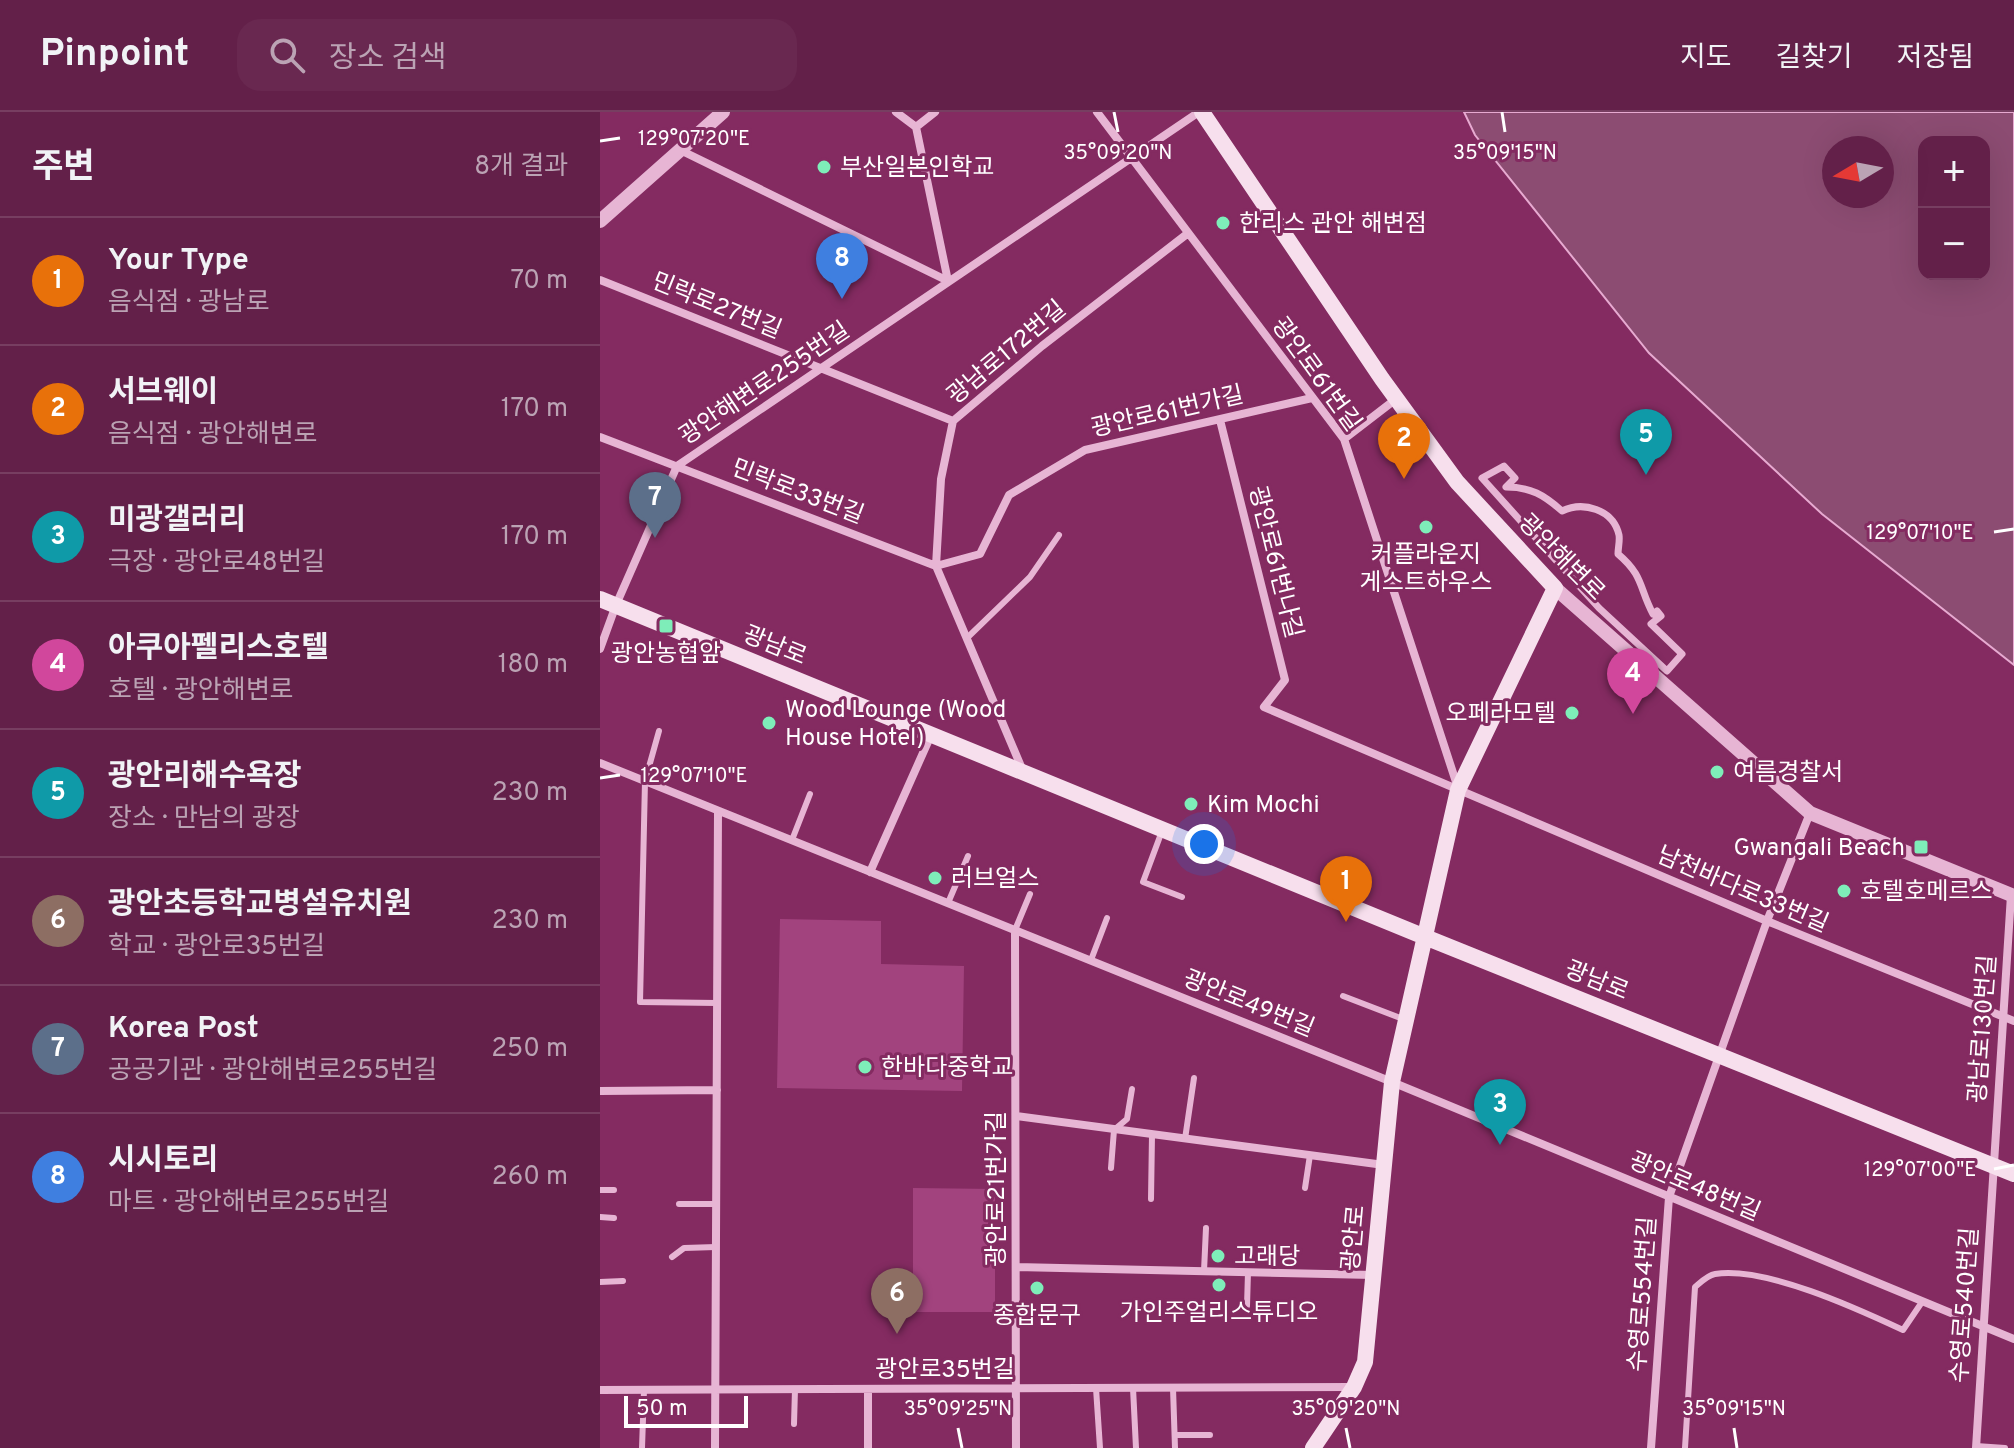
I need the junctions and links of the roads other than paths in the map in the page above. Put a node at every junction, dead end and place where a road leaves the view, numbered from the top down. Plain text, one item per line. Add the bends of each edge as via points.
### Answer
1 (723, 112) edge
2 (896, 112) edge
3 (935, 112) edge
4 (1097, 112) edge
5 (1200, 112) edge
6 (916, 127) junction
7 (680, 150) junction
8 (1130, 159) junction
9 (600, 221) edge
10 (1187, 234) junction
11 (600, 280) edge
12 (948, 281) junction
13 (822, 368) junction
14 (1312, 398) junction
15 (1396, 399) junction
16 (1220, 420) junction
17 (953, 421) junction
18 (600, 437) edge
19 (1344, 439) junction
20 (677, 466) junction
21 (1482, 478) joint
22 (1059, 535) dead end
23 (936, 566) junction
24 (1555, 588) junction
25 (608, 602) edge
26 (967, 638) junction
27 (600, 649) edge
28 (659, 731) dead end
29 (931, 735) junction
30 (600, 763) edge
31 (1023, 772) junction
32 (645, 781) junction
33 (1458, 790) junction
34 (810, 794) dead end
35 (718, 811) junction
36 (1810, 813) junction
37 (1163, 829) junction
38 (792, 840) junction
39 (968, 856) dead end
40 (870, 872) junction
41 (1030, 894) dead end
42 (2012, 895) edge
43 (1182, 897) dead end
44 (948, 903) junction
45 (1107, 918) dead end
46 (1767, 921) junction
47 (1015, 930) junction
48 (1425, 937) junction
49 (1091, 960) junction
50 (1343, 996) dead end
51 (717, 1003) junction
52 (2004, 1017) junction
53 (1405, 1020) junction
54 (2014, 1021) edge
55 (1718, 1055) junction
56 (1194, 1078) dead end
57 (1392, 1082) junction
58 (1132, 1089) dead end
59 (717, 1090) junction
60 (600, 1091) edge
61 (1016, 1116) junction
62 (1114, 1130) junction
63 (1152, 1135) junction
64 (1185, 1139) junction
65 (1310, 1155) junction
66 (1384, 1165) junction
67 (1993, 1166) junction
68 (1111, 1168) dead end
69 (2014, 1174) edge
70 (1305, 1188) dead end
71 (600, 1190) edge
72 (614, 1190) dead end
73 (1669, 1197) junction
74 (1151, 1199) dead end
75 (679, 1204) dead end
76 (716, 1204) junction
77 (600, 1217) edge
78 (614, 1218) dead end
79 (1206, 1228) dead end
80 (716, 1247) junction
81 (672, 1257) dead end
82 (1016, 1267) junction
83 (1204, 1271) junction
84 (1248, 1272) junction
85 (1373, 1275) junction
86 (623, 1281) dead end
87 (600, 1282) edge
88 (1922, 1302) junction
89 (1247, 1306) dead end
90 (1983, 1327) junction
91 (2014, 1339) edge
92 (1354, 1387) junction
93 (1016, 1388) junction
94 (1096, 1388) junction
95 (1133, 1388) junction
96 (1173, 1388) junction
97 (795, 1389) junction
98 (868, 1389) junction
99 (600, 1390) edge
100 (644, 1390) junction
101 (715, 1390) junction
102 (794, 1424) dead end
103 (1175, 1435) junction
104 (1210, 1435) dead end
105 (1976, 1447) edge
106 (642, 1448) edge
107 (715, 1448) edge
108 (868, 1448) edge
109 (1016, 1448) edge
110 (1100, 1448) edge
111 (1136, 1448) edge
112 (1175, 1448) edge
113 (1313, 1448) edge
114 (1651, 1448) edge
115 (1685, 1448) edge
116 (2005, 1448) edge

1 - 7 street
2 - 6 street
3 - 6 street
4 - 8 street, 광안로61번길
5 - 8 street, 광안해변로255번길
5 - 15 main road, 광안해변로
6 - 12 street
7 - 9 street
7 - 12 street
8 - 10 street, 광안로61번길
8 - 12 street, 광안해변로255번길
10 - 14 street, 광안로61번길
10 - 17 street, 광남로172번길
11 - 13 street, 민락로27번길
12 - 13 street, 광안해변로255번길
13 - 17 street, 민락로27번길
13 - 20 street, 광안해변로255번길
14 - 16 street, 광안로61번가길
14 - 19 street, 광안로61번길
15 - 19 street
15 - 24 main road, 광안해변로 via 1457,482
16 - 23 street, 광안로61번가길 via 1085,450 1009,495 980,554
16 - 33 street, 광안로61번나길 via 1285,680 1264,707
17 - 23 street, 광남로172번길 via 941,479
18 - 20 street, 민락로33번길
19 - 33 street, 광안로61번길
20 - 23 street, 민락로33번길
20 - 25 street, 광안해변로255번길
21 - 21 street via 1599,608 1667,671 1682,654 1651,624 1661,616 1653,614 1640,578 1618,554 1619,536 1607,518 1584,505 1562,511 1542,493 1506,487 1515,478 1504,466
22 - 26 lane via 1030,577
23 - 26 street, 광남로172번길
24 - 33 main road, 광안로
24 - 36 street, 광안해변로
25 - 27 street, 광안해변로255번길
25 - 29 main road, 광남로
26 - 31 street, 광남로172번길
28 - 32 lane
29 - 31 main road, 광남로
29 - 40 street
30 - 32 street, 광안로49번길
31 - 37 main road, 광남로
32 - 35 street, 광안로49번길
32 - 51 lane via 640,1002
33 - 46 street, 남천바다로33번길
33 - 48 main road, 광안로
34 - 38 lane
35 - 38 street, 광안로49번길
35 - 51 street
36 - 42 street, 광안해변로
36 - 46 street, 수영로554번길
37 - 43 lane via 1143,882
37 - 48 main road, 광남로
38 - 40 street, 광안로49번길
39 - 44 lane
40 - 44 street, 광안로49번길
41 - 47 lane
42 - 52 street, 광남로130번길
44 - 47 street, 광안로49번길
45 - 49 lane
46 - 52 street, 남천바다로33번길
46 - 55 street, 수영로554번길
47 - 49 street, 광안로49번길
47 - 61 street, 광안로21번가길
48 - 53 main road, 광안로
48 - 55 main road, 광남로
49 - 57 street, 광안로49번길
50 - 53 lane
51 - 59 street
52 - 54 street, 남천바다로33번길
52 - 67 street, 광남로130번길
53 - 57 main road, 광안로
55 - 67 main road, 광남로
55 - 73 street, 수영로554번길
56 - 64 lane
57 - 66 main road, 광안로
57 - 73 street, 광안로48번길
58 - 62 lane via 1127,1119
59 - 60 street
59 - 76 street
61 - 62 street
61 - 82 street, 광안로21번가길
62 - 63 street
62 - 68 lane
63 - 64 street
63 - 74 lane
64 - 65 street
65 - 66 street
65 - 70 lane
66 - 85 main road, 광안로
67 - 69 main road, 광남로
67 - 90 street, 수영로540번길
71 - 72 lane
73 - 88 street, 광안로48번길
73 - 114 street, 수영로554번길
75 - 76 lane
76 - 80 street
77 - 78 lane
79 - 83 lane
80 - 81 lane via 684,1248
80 - 101 street
82 - 83 street
82 - 93 street, 광안로21번가길
83 - 84 street
84 - 85 street
84 - 89 lane
85 - 92 main road, 광안로 via 1365,1362
86 - 87 lane
88 - 90 street, 광안로48번길
88 - 115 lane via 1903,1330 1787,1284 1741,1273 1712,1274 1695,1287
90 - 91 street, 광안로48번길
90 - 105 street, 수영로540번길
92 - 96 street, 광안로35번길
92 - 113 main road, 광안로
93 - 94 street, 광안로35번길
93 - 98 street, 광안로35번길
93 - 109 street, 광안로21번가길
94 - 95 street, 광안로35번길
94 - 110 lane
95 - 96 street, 광안로35번길
95 - 111 lane
96 - 103 lane
97 - 98 street, 광안로35번길
97 - 101 street, 광안로35번길
97 - 102 lane
98 - 108 street
99 - 100 street, 광안로35번길
100 - 101 street, 광안로35번길
100 - 106 lane
101 - 107 street
103 - 104 lane
103 - 112 lane
105 - 116 lane, 수영로540번길

